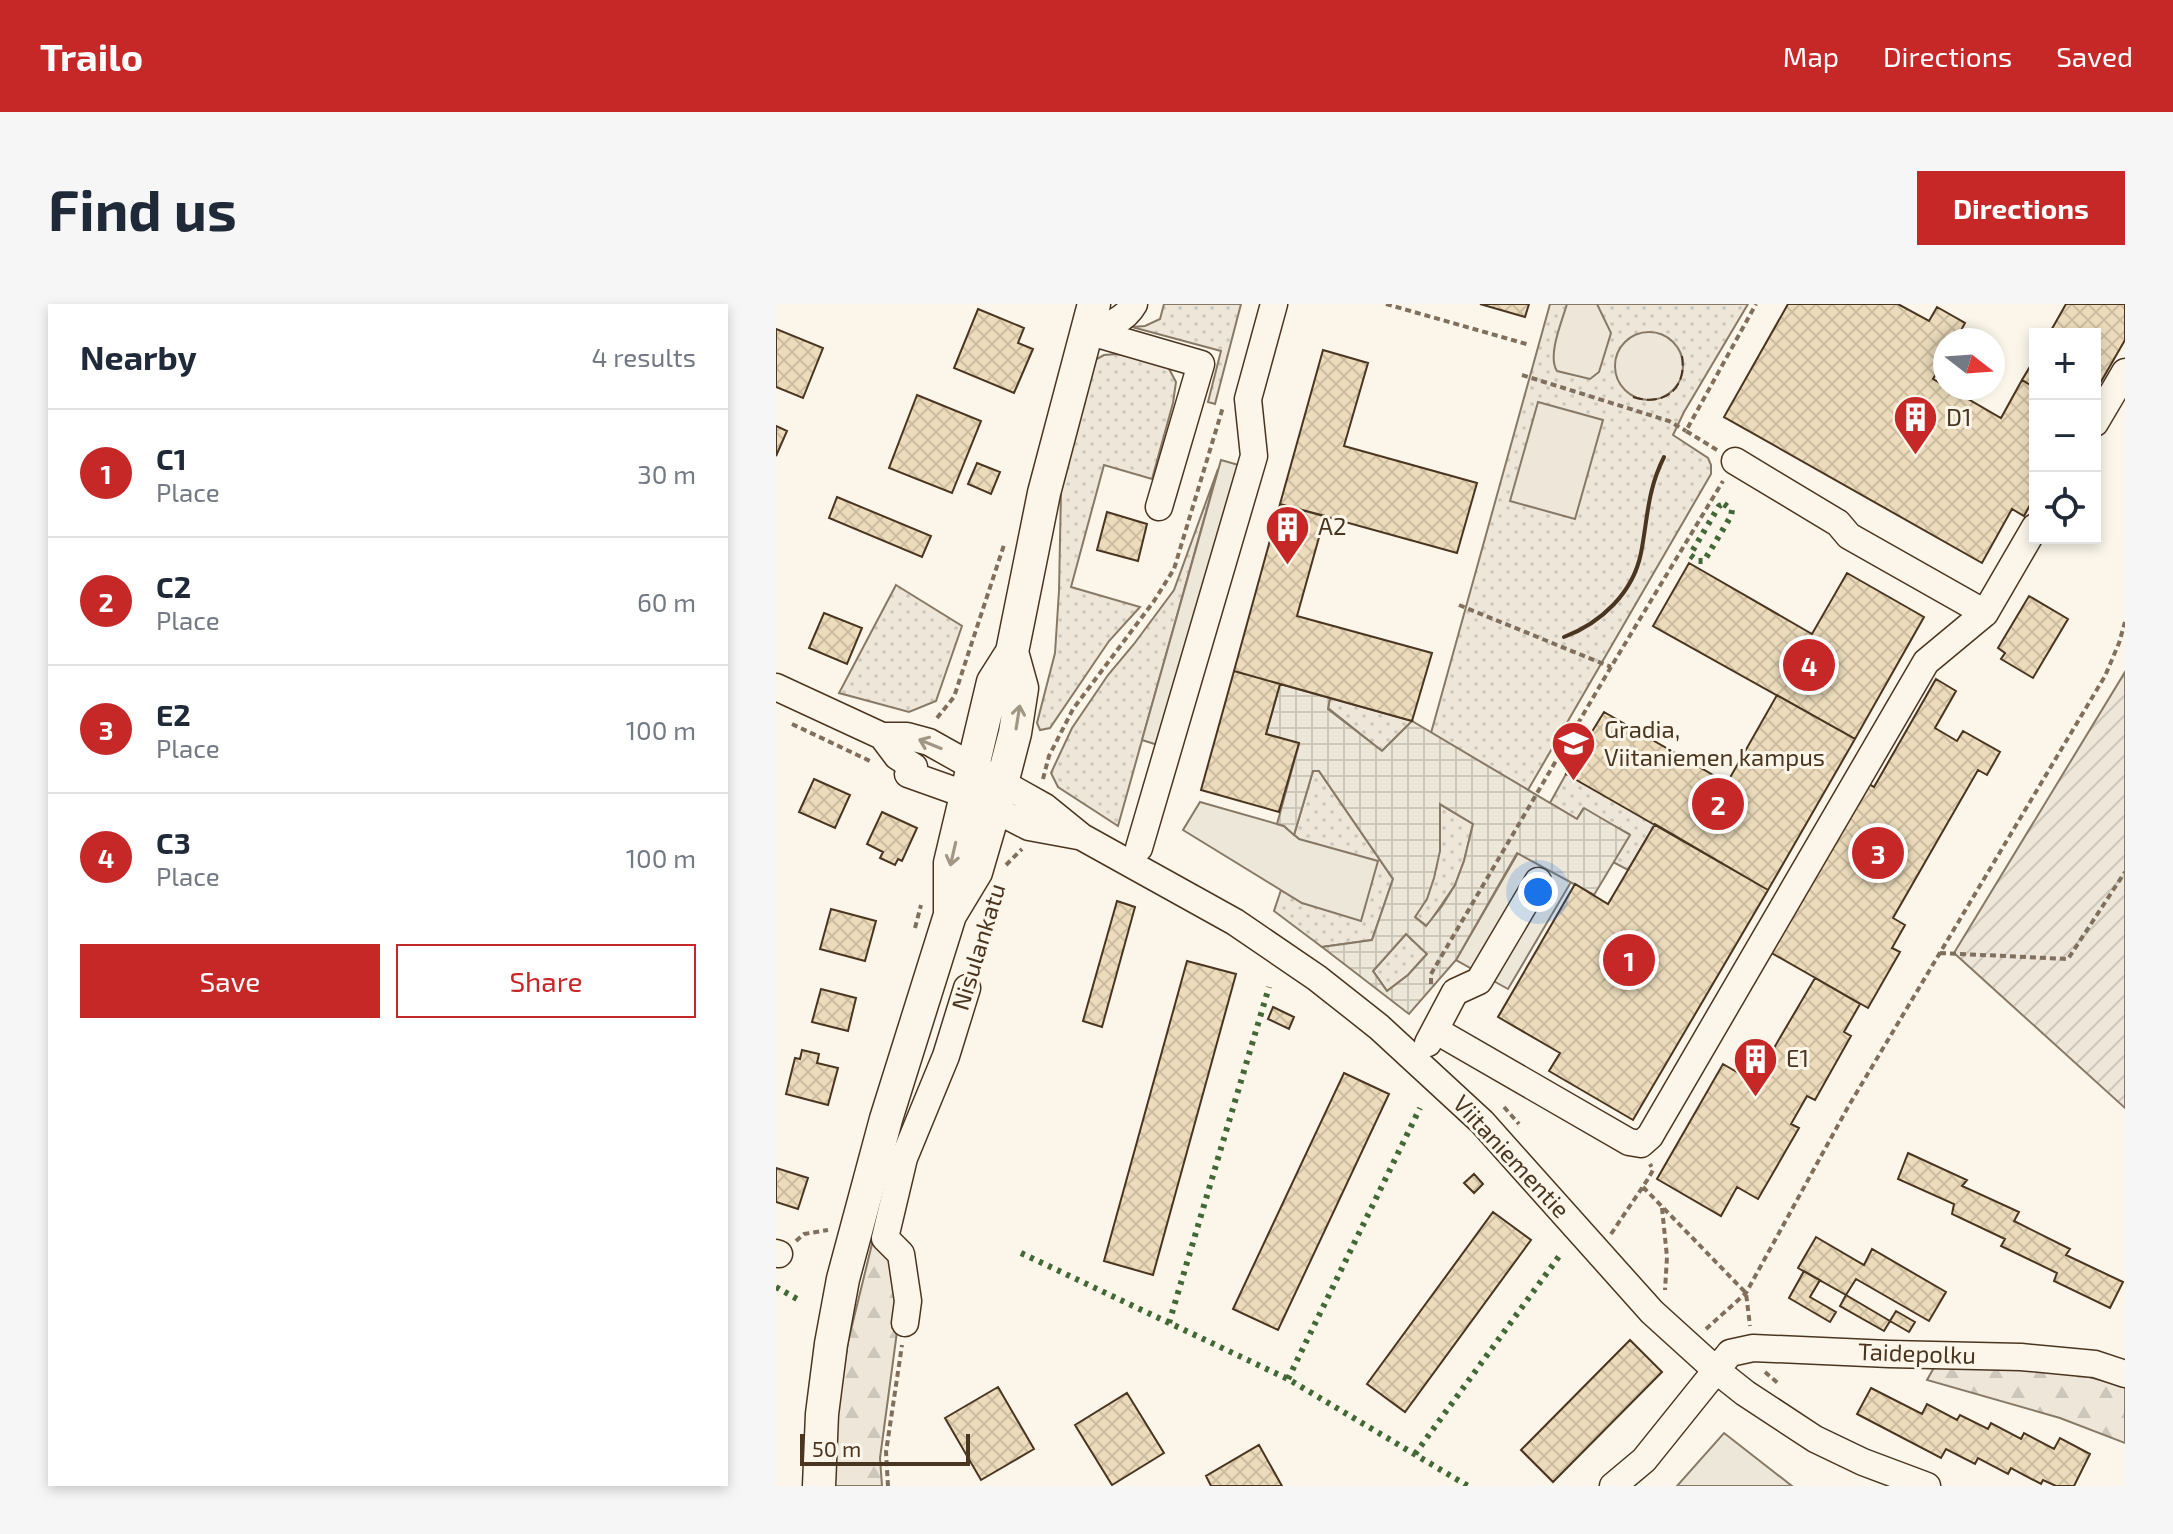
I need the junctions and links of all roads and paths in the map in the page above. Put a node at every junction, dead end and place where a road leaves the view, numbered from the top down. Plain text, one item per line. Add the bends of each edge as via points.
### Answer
1 (1134, 304) edge
2 (1274, 304) edge
3 (1386, 304) edge
4 (1756, 304) edge
5 (1091, 317) edge
6 (1530, 345) dead end
7 (2125, 372) edge
8 (1522, 375) dead end
9 (1226, 396) dead end
10 (2101, 413) edge
11 (1686, 431) junction
12 (1735, 461) junction
13 (1159, 507) dead end
14 (2029, 537) edge
15 (1004, 546) dead end
16 (1459, 605) dead end
17 (1985, 613) junction
18 (2125, 622) edge
19 (1611, 667) junction
20 (776, 687) edge
21 (789, 722) dead end
22 (882, 736) junction
23 (929, 742) junction
24 (880, 766) dead end
25 (984, 789) junction
26 (1030, 831) junction
27 (1139, 848) dead end
28 (1003, 869) dead end
29 (2125, 872) edge
30 (2123, 879) edge
31 (1538, 881) dead end
32 (994, 899) dead end
33 (936, 908) junction
34 (914, 930) dead end
35 (1940, 953) junction
36 (967, 988) joint
37 (1430, 989) dead end
38 (1641, 1144) junction
39 (1643, 1187) junction
40 (1662, 1207) junction
41 (879, 1232) junction
42 (1607, 1239) dead end
43 (778, 1254) edge
44 (1746, 1293) junction
45 (1665, 1301) dead end
46 (905, 1323) joint
47 (1688, 1346) junction
48 (1716, 1370) junction
49 (2125, 1374) edge
50 (819, 1486) edge
51 (888, 1486) edge
52 (1613, 1486) edge
53 (1927, 1486) edge

1 - 5 street via 1113,324
2 - 27 street via 1248,399 1254,456
3 - 6 path
4 - 11 path
5 - 13 street via 1201,364
5 - 25 main road, Nisulankatu via 1044,493 1012,652 1022,688 1015,733
7 - 10 street
8 - 11 path
9 - 26 path, Nisulankatu via 1174,569 1073,709 1049,756
11 - 12 path
12 - 17 street via 1838,523 1849,536
12 - 19 path
14 - 17 street
15 - 23 path via 954,697 936,719
16 - 19 path
17 - 38 street via 1926,662
18 - 35 path via 2105,676
19 - 37 path via 1431,974
20 - 22 street
21 - 24 path
22 - 23 street
22 - 25 street via 914,767 908,774
25 -> 23 street
25 - 26 street, Viitaniementie
25 - 33 main road, Nisulankatu via 976,872
26 - 28 path, Nisulankatu
26 - 47 street, Viitaniementie via 1045,807 1082,837 1235,922 1317,978 1482,1122
29 - 30 path
30 - 35 path via 2068,959
31 - 38 street via 1479,981 1455,992 1430,1038
32 - 36 path, Nisulankatu
33 - 34 path
33 - 41 main road, Nisulankatu via 886,1119
35 - 44 path
36 - 41 street, Nisulankatu
38 - 39 path via 1653,1170
39 - 40 path
39 - 42 path
40 - 44 path
40 - 45 path
41 - 43 path via 833,1229 804,1234
41 - 46 street via 901,1254 908,1301
41 - 50 main road, Nisulankatu via 843,1279 822,1414
44 - 47 path
46 - 51 path via 886,1452
47 - 48 street, Viitaniementie
48 - 49 street, Taidepolku via 1730,1353 1753,1348 2021,1357 2095,1364
48 - 52 street, Taidepolku via 1644,1460
48 - 53 street, Viitaniementie via 1815,1439

